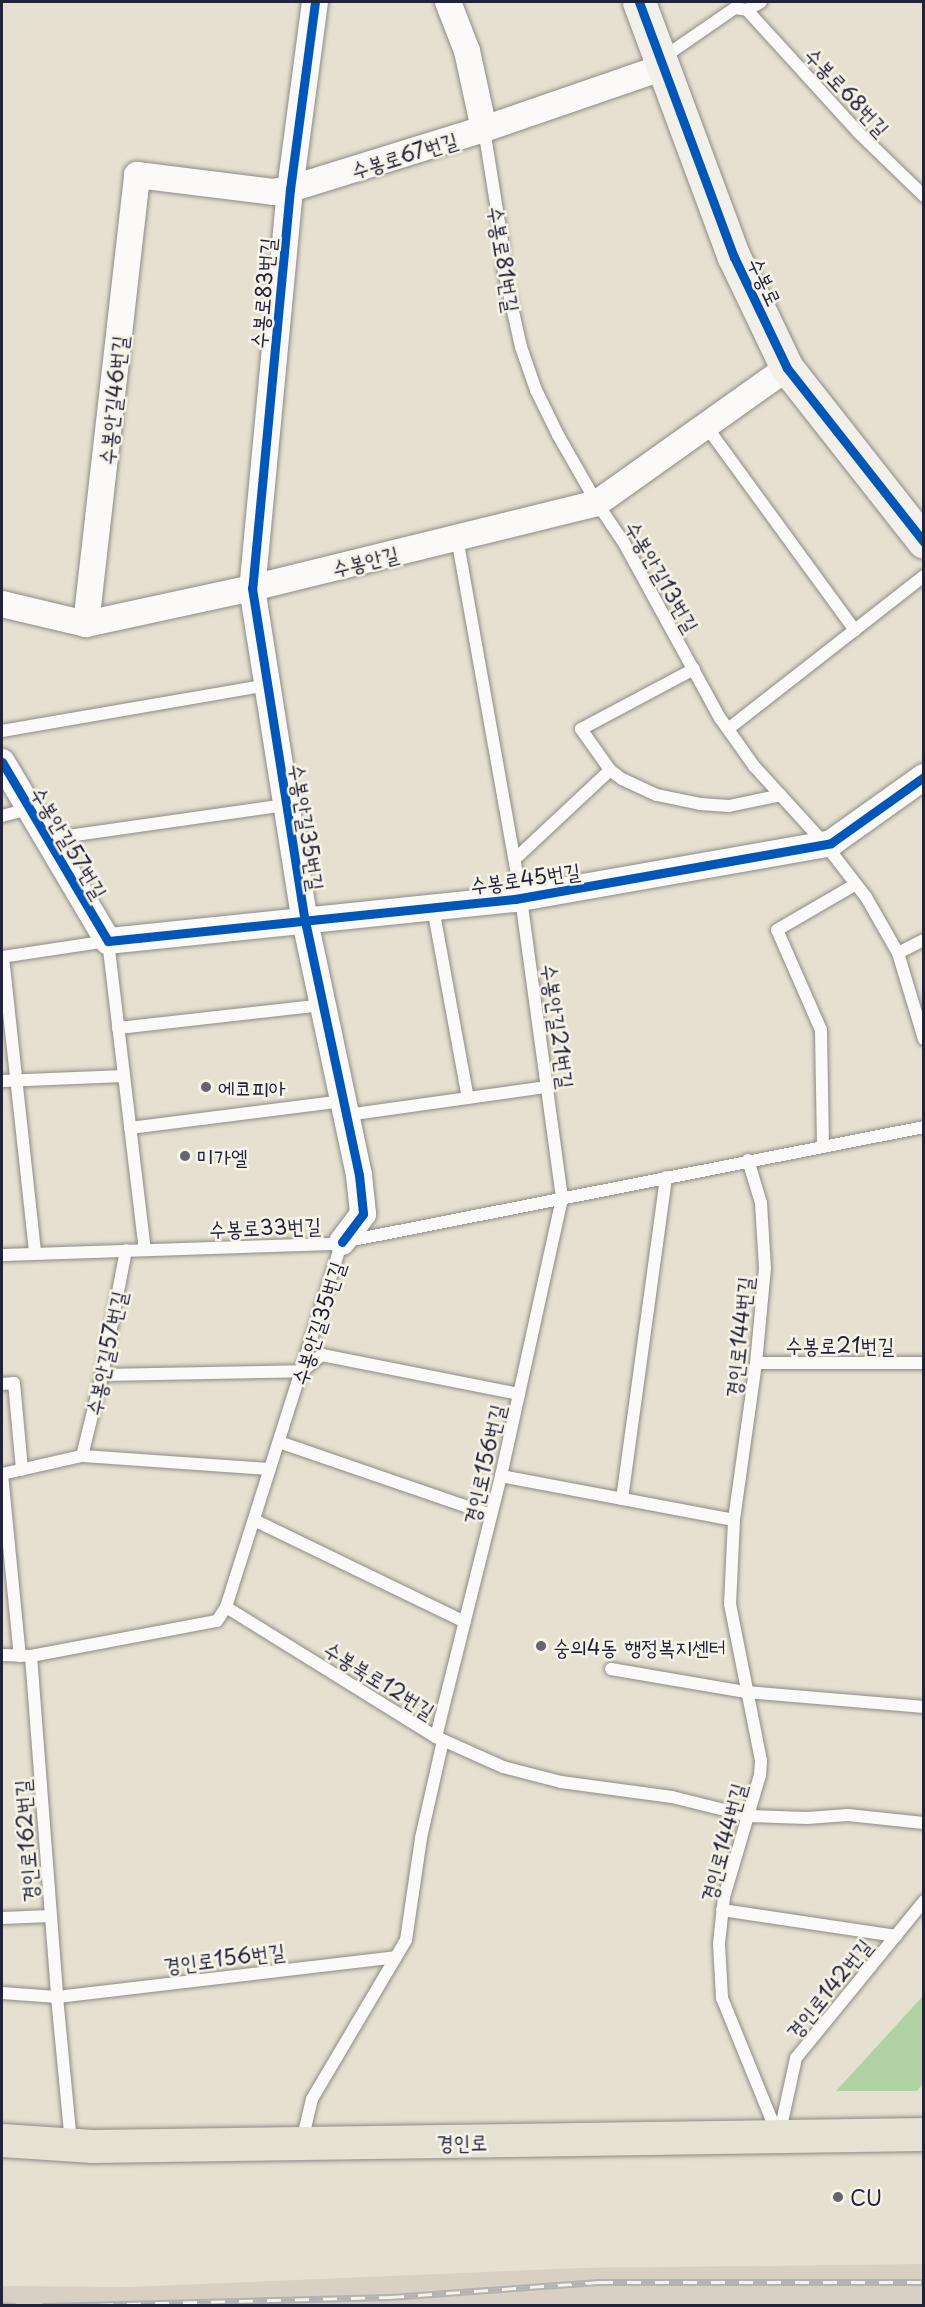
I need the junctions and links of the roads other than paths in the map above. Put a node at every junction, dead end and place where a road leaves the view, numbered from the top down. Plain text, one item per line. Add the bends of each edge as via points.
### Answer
1 (315, 2) edge
2 (448, 2) edge
3 (639, 2) edge
4 (761, 2) edge
5 (747, 10) junction
6 (662, 63) junction
7 (484, 129) junction
8 (137, 175) joint
9 (290, 189) junction
10 (924, 196) edge
11 (787, 368) junction
12 (705, 426) junction
13 (597, 503) junction
14 (920, 531) edge
15 (457, 538) junction
16 (924, 576) edge
17 (252, 588) junction
18 (2, 604) edge
19 (86, 624) junction
20 (855, 630) junction
21 (694, 669) junction
22 (267, 685) junction
23 (728, 729) junction
24 (2, 731) edge
25 (2, 762) edge
26 (610, 770) junction
27 (924, 777) edge
28 (781, 795) junction
29 (286, 805) junction
30 (29, 809) junction
31 (2, 816) edge
32 (47, 839) junction
33 (825, 844) junction
34 (515, 860) junction
35 (856, 884) junction
36 (521, 897) junction
37 (433, 908) junction
38 (305, 921) junction
39 (924, 940) edge
40 (108, 941) junction
41 (898, 953) junction
42 (2, 957) edge
43 (323, 1005) junction
44 (118, 1028) junction
45 (924, 1039) edge
46 (124, 1076) junction
47 (2, 1081) edge
48 (16, 1082) junction
49 (547, 1087) junction
50 (468, 1098) junction
51 (345, 1108) junction
52 (924, 1127) edge
53 (130, 1128) junction
54 (823, 1146) junction
55 (748, 1160) junction
56 (666, 1176) junction
57 (562, 1198) junction
58 (342, 1242) junction
59 (126, 1250) junction
60 (146, 1250) junction
61 (35, 1254) junction
62 (2, 1255) edge
63 (756, 1363) junction
64 (924, 1363) edge
65 (302, 1371) junction
66 (102, 1375) junction
67 (2, 1384) edge
68 (519, 1394) junction
69 (279, 1442) junction
70 (82, 1456) junction
71 (270, 1469) junction
72 (22, 1470) junction
73 (2, 1474) edge
74 (501, 1476) junction
75 (622, 1499) junction
76 (491, 1515) junction
77 (254, 1520) junction
78 (734, 1520) junction
79 (226, 1607) junction
80 (465, 1622) junction
81 (2, 1655) edge
82 (25, 1656) junction
83 (611, 1669) dead end
84 (746, 1692) junction
85 (924, 1707) edge
86 (440, 1738) junction
87 (749, 1816) junction
88 (924, 1823) edge
89 (924, 1901) edge
90 (722, 1910) junction
91 (51, 1916) junction
92 (2, 1918) edge
93 (896, 1936) junction
94 (396, 1957) junction
95 (2, 1993) edge
96 (57, 1997) junction
97 (924, 2134) edge
98 (779, 2137) junction
99 (2, 2139) edge
100 (302, 2142) junction
101 (72, 2144) junction

1 - 9 street, 수봉로83번길
2 - 7 street, 수봉로81번길 via 467,51
3 - 6 street, 수봉로
4 - 5 lane
5 - 6 lane via 735,8
5 - 10 lane, 수봉로68번길 via 858,132
6 - 7 street, 수봉로67번길
6 - 11 street, 수봉로 via 734,257
7 - 9 street, 수봉로67번길
7 - 13 lane, 수봉로81번길 via 504,272 521,346 536,390
8 - 9 street, 수봉로67번길 via 273,192
8 - 19 street, 수봉안길46번길
9 - 17 street, 수봉로83번길
11 - 12 street, 수봉안길
11 - 14 street, 수봉로
12 - 13 street, 수봉안길
12 - 20 lane
13 - 15 street, 수봉안길
13 - 21 lane, 수봉안길13번길 via 624,543
15 - 17 street, 수봉안길
15 - 34 lane, 수봉안길21번길
16 - 20 lane
17 - 19 street, 수봉안길
17 - 22 street, 수봉안길35번길
18 - 19 street, 수봉안길
20 - 23 lane
21 - 23 lane, 수봉안길13번길
21 - 26 lane via 581,729
22 - 24 lane
22 - 29 street, 수봉안길35번길
23 - 28 lane, 수봉안길13번길
25 - 30 street, 수봉안길57번길
26 - 28 lane via 657,795 700,804 729,806
26 - 34 lane
27 - 33 street, 수봉로45번길
28 - 33 lane, 수봉안길13번길
29 - 32 lane
29 - 38 street, 수봉안길35번길
30 - 31 lane
30 - 32 street, 수봉안길57번길
32 - 40 street, 수봉안길57번길
33 - 35 lane, 수봉안길13번길
33 - 36 street, 수봉로45번길
34 - 36 lane, 수봉안길21번길
35 - 41 lane, 수봉안길13번길
35 - 54 lane via 777,930 820,1030
36 - 37 street, 수봉로45번길
36 - 49 lane, 수봉안길21번길
37 - 38 street, 수봉로45번길
37 - 50 lane
38 - 40 street, 수봉로45번길
38 - 43 street, 수봉안길35번길
39 - 41 lane
40 - 42 lane, 수봉로45번길
40 - 44 lane, 수봉안길57번길
41 - 45 lane, 수봉안길13번길
42 - 48 lane
43 - 44 lane
43 - 51 street, 수봉안길35번길
44 - 46 lane, 수봉안길57번길
46 - 48 lane
46 - 53 lane, 수봉안길57번길
47 - 48 lane
48 - 61 lane
49 - 50 lane
49 - 57 lane, 수봉안길21번길
50 - 51 lane
51 - 53 lane
51 - 58 street, 수봉안길35번길 via 363,1214
52 - 54 lane, 수봉로33번길
53 - 60 lane, 수봉안길57번길
54 - 55 lane, 수봉로33번길
55 - 56 lane, 수봉로33번길
55 - 63 lane, 경인로144번길 via 765,1231
56 - 57 lane, 수봉로33번길
56 - 75 lane
57 - 58 lane, 수봉로33번길
57 - 68 lane, 경인로156번길
58 - 60 lane, 수봉로33번길
58 - 65 lane, 수봉안길35번길
59 - 60 lane, 수봉로33번길
59 - 61 lane, 수봉로33번길
59 - 66 lane, 수봉안길57번길
61 - 62 lane, 수봉로33번길
63 - 64 lane, 수봉로21번길
63 - 78 lane, 경인로144번길
65 - 66 lane
65 - 68 lane via 322,1355
65 - 69 lane, 수봉안길35번길
66 - 70 lane, 수봉안길57번길
67 - 72 lane via 14,1383
68 - 74 lane, 경인로156번길
69 - 71 lane, 수봉안길35번길
69 - 76 lane
70 - 71 lane
70 - 72 lane
71 - 77 lane, 수봉안길35번길
72 - 73 lane
73 - 82 lane, 경인로162번길
74 - 75 lane
74 - 76 lane, 경인로156번길
75 - 78 lane
76 - 80 lane, 경인로156번길
77 - 79 lane, 수봉안길35번길
77 - 80 lane
78 - 84 lane, 경인로144번길 via 730,1604
79 - 82 lane via 216,1621 203,1625
79 - 86 lane, 수봉북로12번길
80 - 86 lane, 경인로156번길
81 - 82 lane
82 - 91 lane, 경인로162번길
83 - 84 lane
84 - 85 lane
84 - 87 lane, 경인로144번길 via 761,1761
86 - 87 lane, 수봉북로12번길 via 503,1767 561,1782 672,1797
86 - 94 lane, 경인로156번길 via 420,1838 406,1940
87 - 88 lane via 848,1815
87 - 90 lane, 경인로144번길
89 - 93 lane, 경인로142번길
90 - 93 lane, 경인로142번길
90 - 98 lane, 경인로144번길 via 722,1998
91 - 92 lane, 경인로162번길
91 - 96 lane, 경인로162번길
93 - 98 lane, 경인로142번길 via 796,2058
94 - 96 lane, 경인로156번길
94 - 100 lane, 경인로156번길 via 312,2099
95 - 96 lane
96 - 101 lane, 경인로162번길
97 - 98 main road, 경인로
98 - 100 main road, 경인로
99 - 101 main road, 경인로
100 - 101 main road, 경인로

